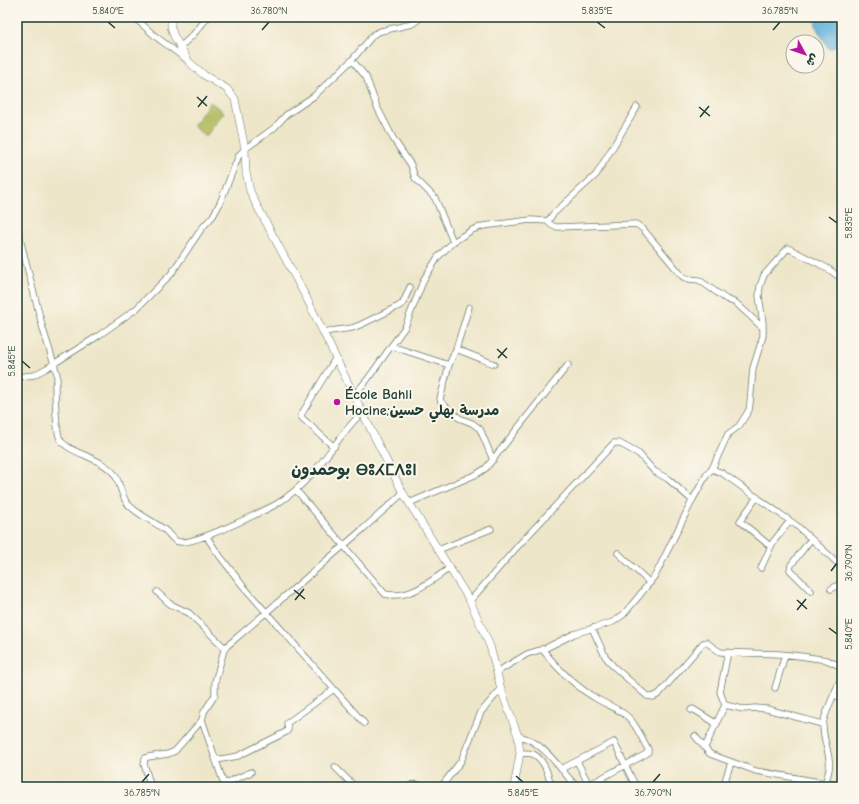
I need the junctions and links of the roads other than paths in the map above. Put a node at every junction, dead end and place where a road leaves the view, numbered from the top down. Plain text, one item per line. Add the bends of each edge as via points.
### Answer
1 (134, 17) edge
2 (171, 17) edge
3 (208, 17) edge
4 (422, 17) edge
5 (180, 47) junction
6 (352, 60) junction
7 (189, 62) junction
8 (637, 107) dead end
9 (245, 149) junction
10 (548, 221) junction
11 (17, 227) edge
12 (453, 242) junction
13 (842, 280) edge
14 (410, 287) dead end
15 (469, 308) dead end
16 (763, 328) junction
17 (323, 332) junction
18 (391, 346) junction
19 (456, 349) junction
20 (336, 359) junction
21 (54, 363) junction
22 (494, 364) dead end
23 (449, 365) junction
24 (568, 366) dead end
25 (17, 377) edge
26 (354, 395) junction
27 (362, 413) junction
28 (334, 447) junction
29 (492, 460) junction
30 (712, 469) junction
31 (296, 490) junction
32 (403, 493) junction
33 (757, 497) junction
34 (692, 500) junction
35 (409, 502) junction
36 (790, 521) junction
37 (491, 528) dead end
38 (207, 536) junction
39 (811, 539) junction
40 (344, 544) junction
41 (770, 546) junction
42 (438, 550) junction
43 (618, 553) dead end
44 (842, 567) edge
45 (450, 568) junction
46 (761, 568) dead end
47 (650, 582) junction
48 (842, 583) edge
49 (831, 589) dead end
50 (811, 591) dead end
51 (157, 592) dead end
52 (470, 601) junction
53 (266, 612) junction
54 (592, 628) junction
55 (225, 648) junction
56 (542, 649) junction
57 (728, 652) junction
58 (785, 655) junction
59 (842, 667) edge
60 (497, 672) junction
61 (842, 676) edge
62 (334, 688) junction
63 (775, 688) dead end
64 (501, 689) junction
65 (834, 695) junction
66 (842, 698) edge
67 (725, 705) junction
68 (691, 710) dead end
69 (202, 720) junction
70 (364, 723) dead end
71 (717, 724) junction
72 (822, 724) junction
73 (518, 736) junction
74 (695, 736) dead end
75 (705, 747) junction
76 (520, 753) junction
77 (216, 760) junction
78 (577, 761) junction
79 (731, 762) junction
80 (626, 765) junction
81 (335, 767) dead end
82 (561, 769) junction
83 (251, 772) dead end
84 (842, 783) edge
85 (225, 785) edge
86 (824, 785) edge
87 (587, 786) edge
88 (634, 786) edge
89 (150, 787) edge
90 (356, 787) edge
91 (408, 787) edge
92 (423, 787) edge
93 (441, 787) edge
94 (514, 787) edge
95 (552, 787) edge
96 (577, 787) edge
97 (723, 787) edge

1 - 7 street
2 - 5 main road via 171,27
3 - 5 street
4 - 6 street via 412,24 374,34
5 - 7 main road
6 - 9 street via 314,96
6 - 12 street via 366,77 377,107 416,178 435,198
7 - 9 main road via 204,76 226,89 235,99
8 - 10 street via 596,175
9 - 17 main road via 247,180 255,202
9 - 21 street via 239,155 213,216 171,274 136,308 98,336
10 - 12 street via 531,220 483,226
10 - 16 street via 549,224 558,227 636,224 683,277 699,280 736,303
11 - 21 street
12 - 18 street via 431,267 405,327
13 - 16 street via 827,268 788,248 761,281 759,296
14 - 17 street via 399,306 352,328
15 - 19 street
16 - 30 street via 753,368 749,410 739,426 728,434
17 - 20 main road
18 - 23 street
18 - 26 street
19 - 22 street
19 - 23 street
20 - 26 main road
20 - 28 street via 301,415
21 - 25 street via 34,375
21 - 38 street via 60,439 72,449 106,465 116,476 126,502 176,541 181,543
23 - 29 street via 440,400 459,418 480,429
24 - 29 street
26 - 27 main road
27 - 28 street
27 - 32 main road
28 - 31 street
29 - 35 street via 477,474
30 - 33 street via 722,472
30 - 34 street
31 - 38 street via 276,504
31 - 40 street
32 - 35 main road
32 - 40 street
33 - 36 street
33 - 41 street via 740,521
34 - 47 street
34 - 52 street via 668,478 654,471 639,454 619,443 614,443
35 - 42 main road
36 - 39 street
36 - 41 street
37 - 42 street
38 - 53 street via 216,552
39 - 44 street
39 - 50 street via 790,570
40 - 45 street via 384,592 391,595 414,592
40 - 53 street
41 - 46 street
42 - 45 main road
43 - 47 street
45 - 52 main road
47 - 54 street via 618,619
48 - 49 street
51 - 55 street via 170,604 189,613
52 - 60 main road via 490,646
53 - 55 street
53 - 62 street
54 - 56 street
54 - 57 street via 605,656 613,666 647,696 660,694 703,643 706,642 720,652
55 - 69 street via 215,682 215,695
56 - 60 street via 520,657
56 - 80 street via 553,664 573,681 631,720 648,751
57 - 58 street
57 - 67 street via 720,692
58 - 59 street via 827,660
58 - 63 street
60 - 64 main road
61 - 65 street
62 - 70 street
62 - 77 street via 287,723 286,732 238,756
64 - 73 main road
64 - 93 street via 481,712 461,761
65 - 66 street
65 - 72 street
67 - 71 street
67 - 72 street via 742,710 767,709
68 - 71 street
69 - 77 street
69 - 89 street via 175,751 145,758 144,764
71 - 75 street
72 - 86 street via 830,759
73 - 76 main road
73 - 82 street via 531,740
74 - 75 street
75 - 79 street via 710,754
76 - 94 main road
76 - 95 street via 536,757 549,774
77 - 85 street
78 - 80 street via 614,742
78 - 82 street
78 - 87 street
79 - 86 street via 756,771
79 - 97 street
80 - 87 street
80 - 88 street
81 - 90 street
82 - 96 street
83 - 85 street
84 - 86 street
91 - 92 street via 419,784

